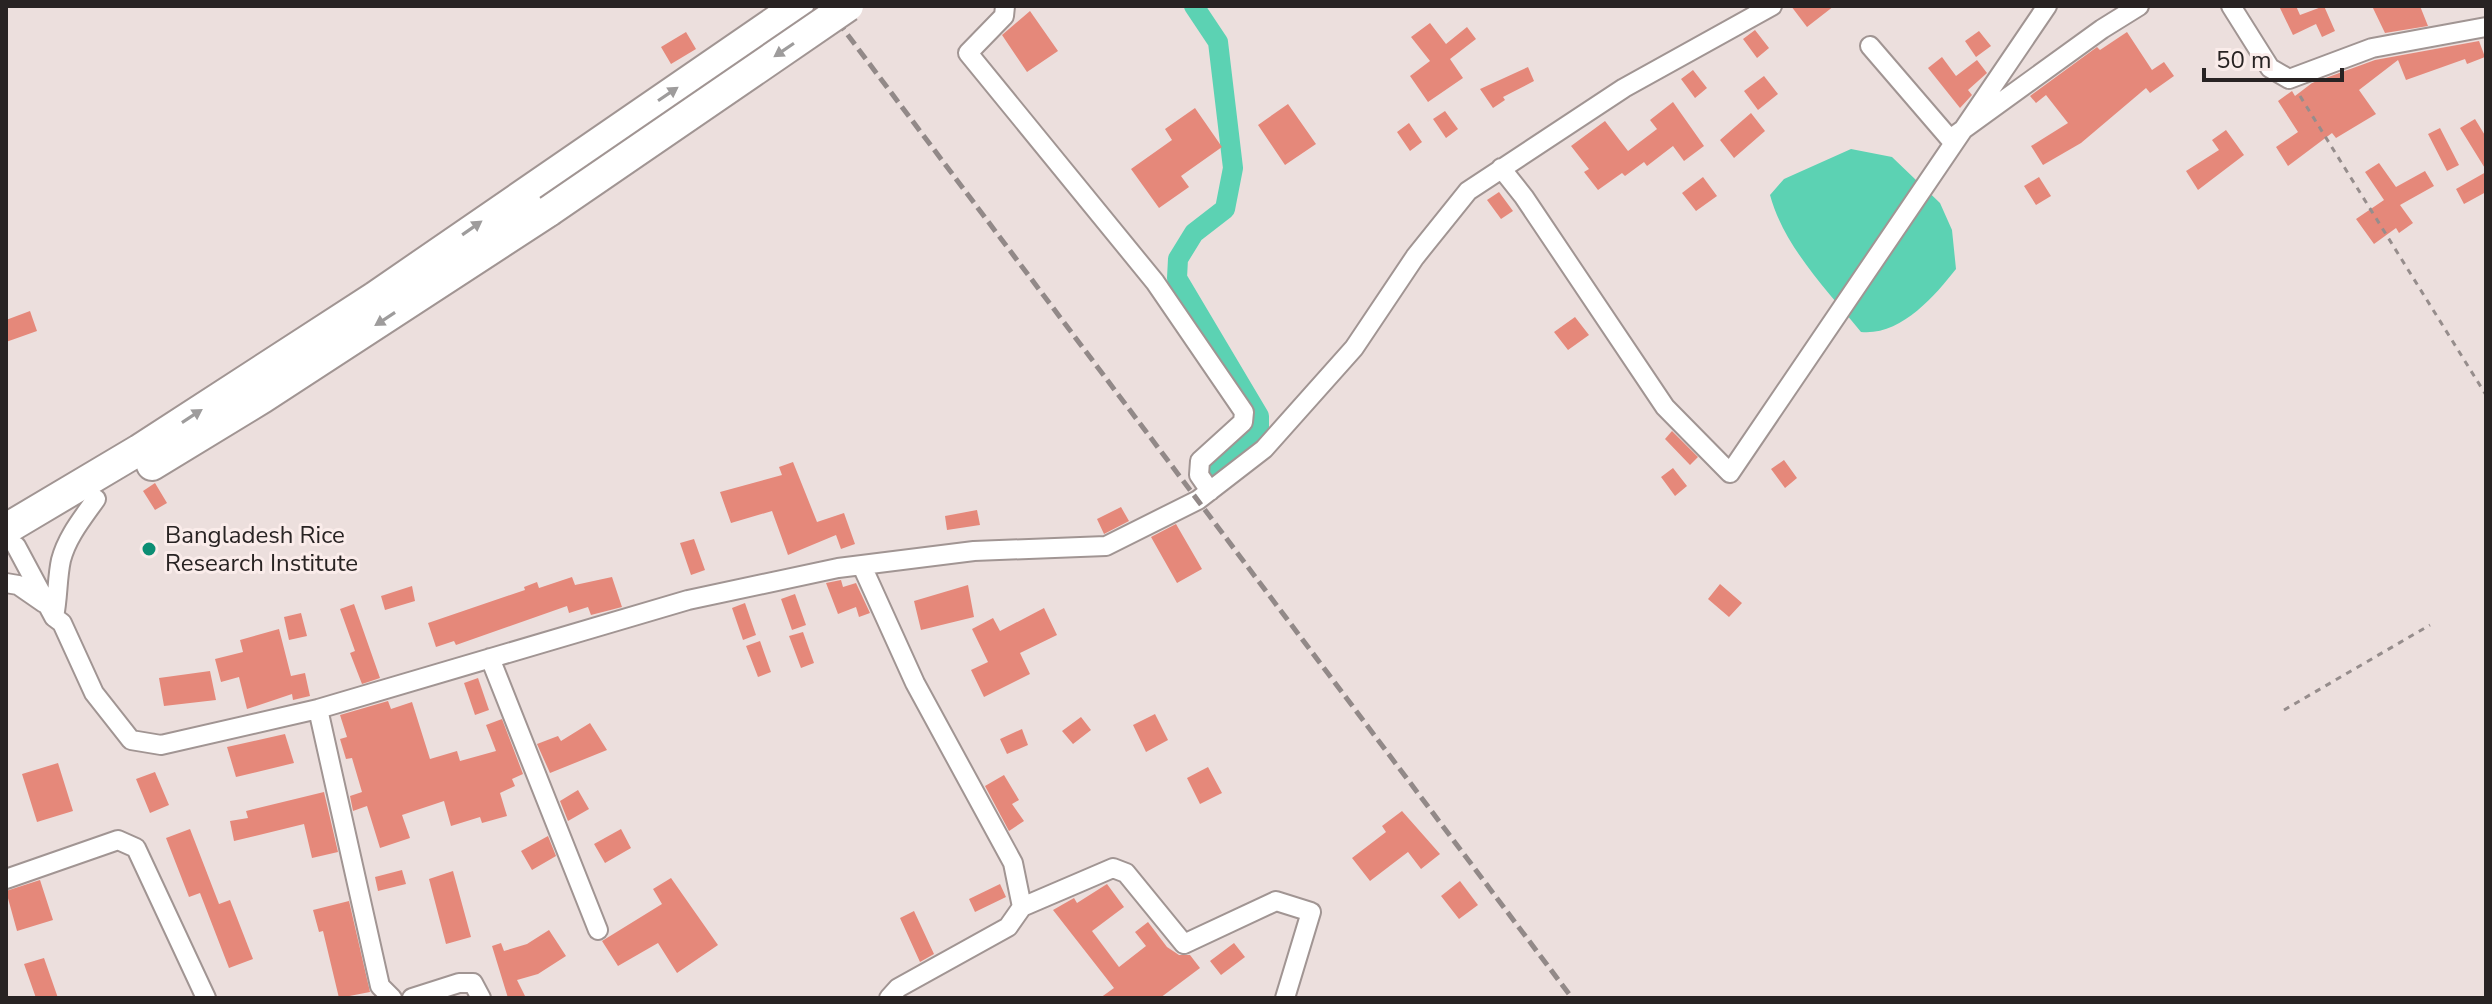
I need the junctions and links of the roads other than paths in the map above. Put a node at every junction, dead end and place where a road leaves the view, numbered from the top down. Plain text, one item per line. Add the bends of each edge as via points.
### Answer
1 (798, 6) edge
2 (848, 6) edge
3 (1005, 6) edge
4 (1772, 6) edge
5 (2047, 6) edge
6 (2139, 6) edge
7 (2231, 6) edge
8 (2486, 27) edge
9 (1870, 46) dead end
10 (1501, 168) junction
11 (1210, 491) junction
12 (96, 499) junction
13 (9, 542) edge
14 (862, 566) junction
15 (6, 583) edge
16 (52, 612) junction
17 (490, 658) junction
18 (318, 709) junction
19 (6, 879) edge
20 (1022, 907) junction
21 (598, 930) dead end
22 (206, 998) edge
23 (392, 998) edge
24 (412, 998) edge
25 (481, 998) edge
26 (889, 998) edge
27 (1285, 998) edge

13 -> 1 main road
2 -> 12 main road, bridge via 549,211
3 - 11 street via 1004,16 968,53 1155,282 1244,412 1243,422 1200,461 1199,475
4 - 10 street via 1624,88
5 - 10 street via 1730,473 1665,407
6 - 9 street via 1950,139
7 - 8 street via 2270,68 2289,79 2372,48
10 - 11 street via 1468,191 1415,257 1354,348 1264,449
11 - 14 street via 1106,546 974,551
12 - 13 main road
12 - 16 street via 71,534 60,562 61,590
13 - 16 street
14 - 17 street via 688,600
14 - 20 street via 915,683 1013,863
15 - 16 street via 18,585
16 - 18 street via 94,693 131,740 161,745
17 - 18 street
17 - 21 street
18 - 23 street via 380,986
19 - 22 street via 118,840 136,848
20 - 26 street via 1008,927
20 - 27 street via 1113,868 1126,873 1184,944 1276,901 1311,912
24 - 25 street via 459,983 473,983

